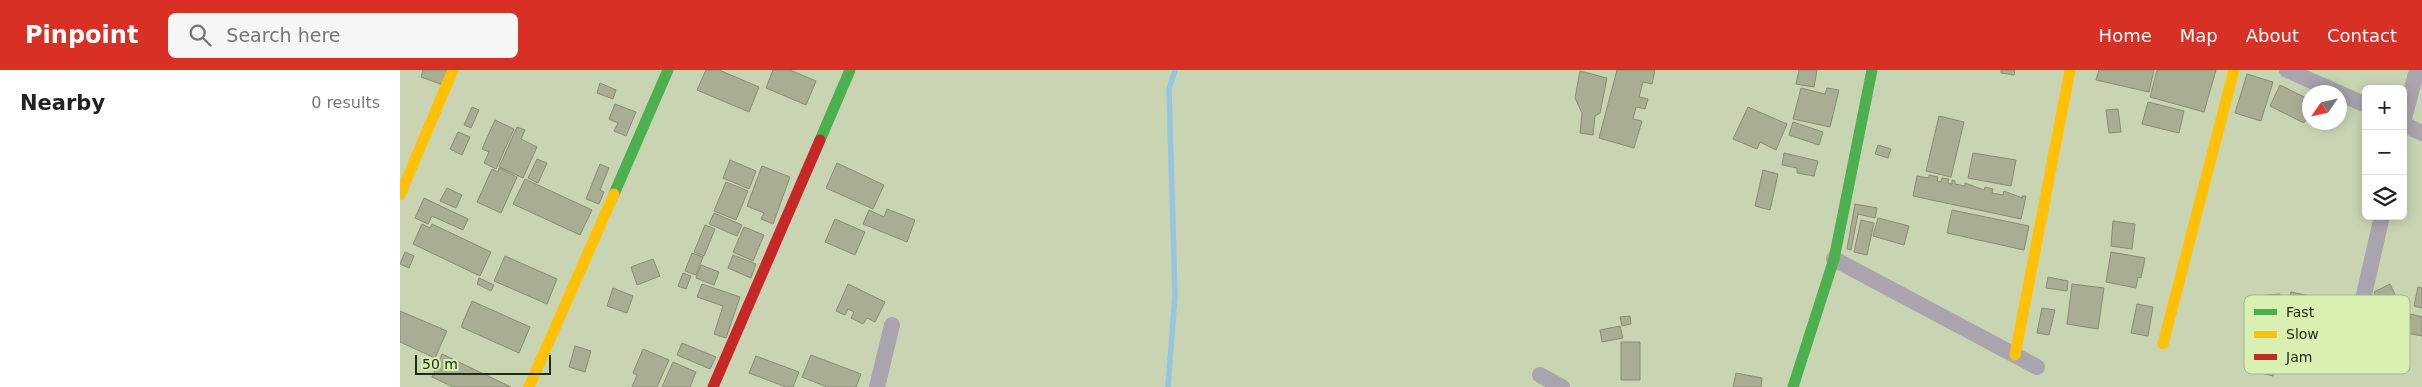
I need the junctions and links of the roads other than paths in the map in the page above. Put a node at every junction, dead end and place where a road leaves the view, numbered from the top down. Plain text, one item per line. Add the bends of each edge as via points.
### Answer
1 (453, 70) edge
2 (668, 70) edge
3 (850, 70) edge
4 (1872, 70) edge
5 (2070, 70) edge
6 (2234, 70) edge
7 (2287, 70) edge
8 (2417, 70) edge
9 (2362, 102) edge
10 (2407, 108) edge
11 (2407, 125) edge
12 (2422, 132) edge
13 (400, 195) edge
14 (2381, 220) edge
15 (1834, 259) junction
16 (2364, 295) edge
17 (892, 325) dead end
18 (2163, 344) dead end
19 (2015, 356) junction
20 (2037, 367) dead end
21 (1540, 375) dead end
22 (529, 387) edge
23 (713, 387) edge
24 (877, 387) edge
25 (1562, 387) edge
26 (1794, 387) edge

1 - 13 street
2 - 22 street
3 - 23 street
4 - 15 street
5 - 19 street
6 - 18 street
7 - 9 street
8 - 10 street
11 - 12 street
14 - 16 street
15 - 19 street
15 - 26 street
17 - 24 street
19 - 20 street
21 - 25 street

